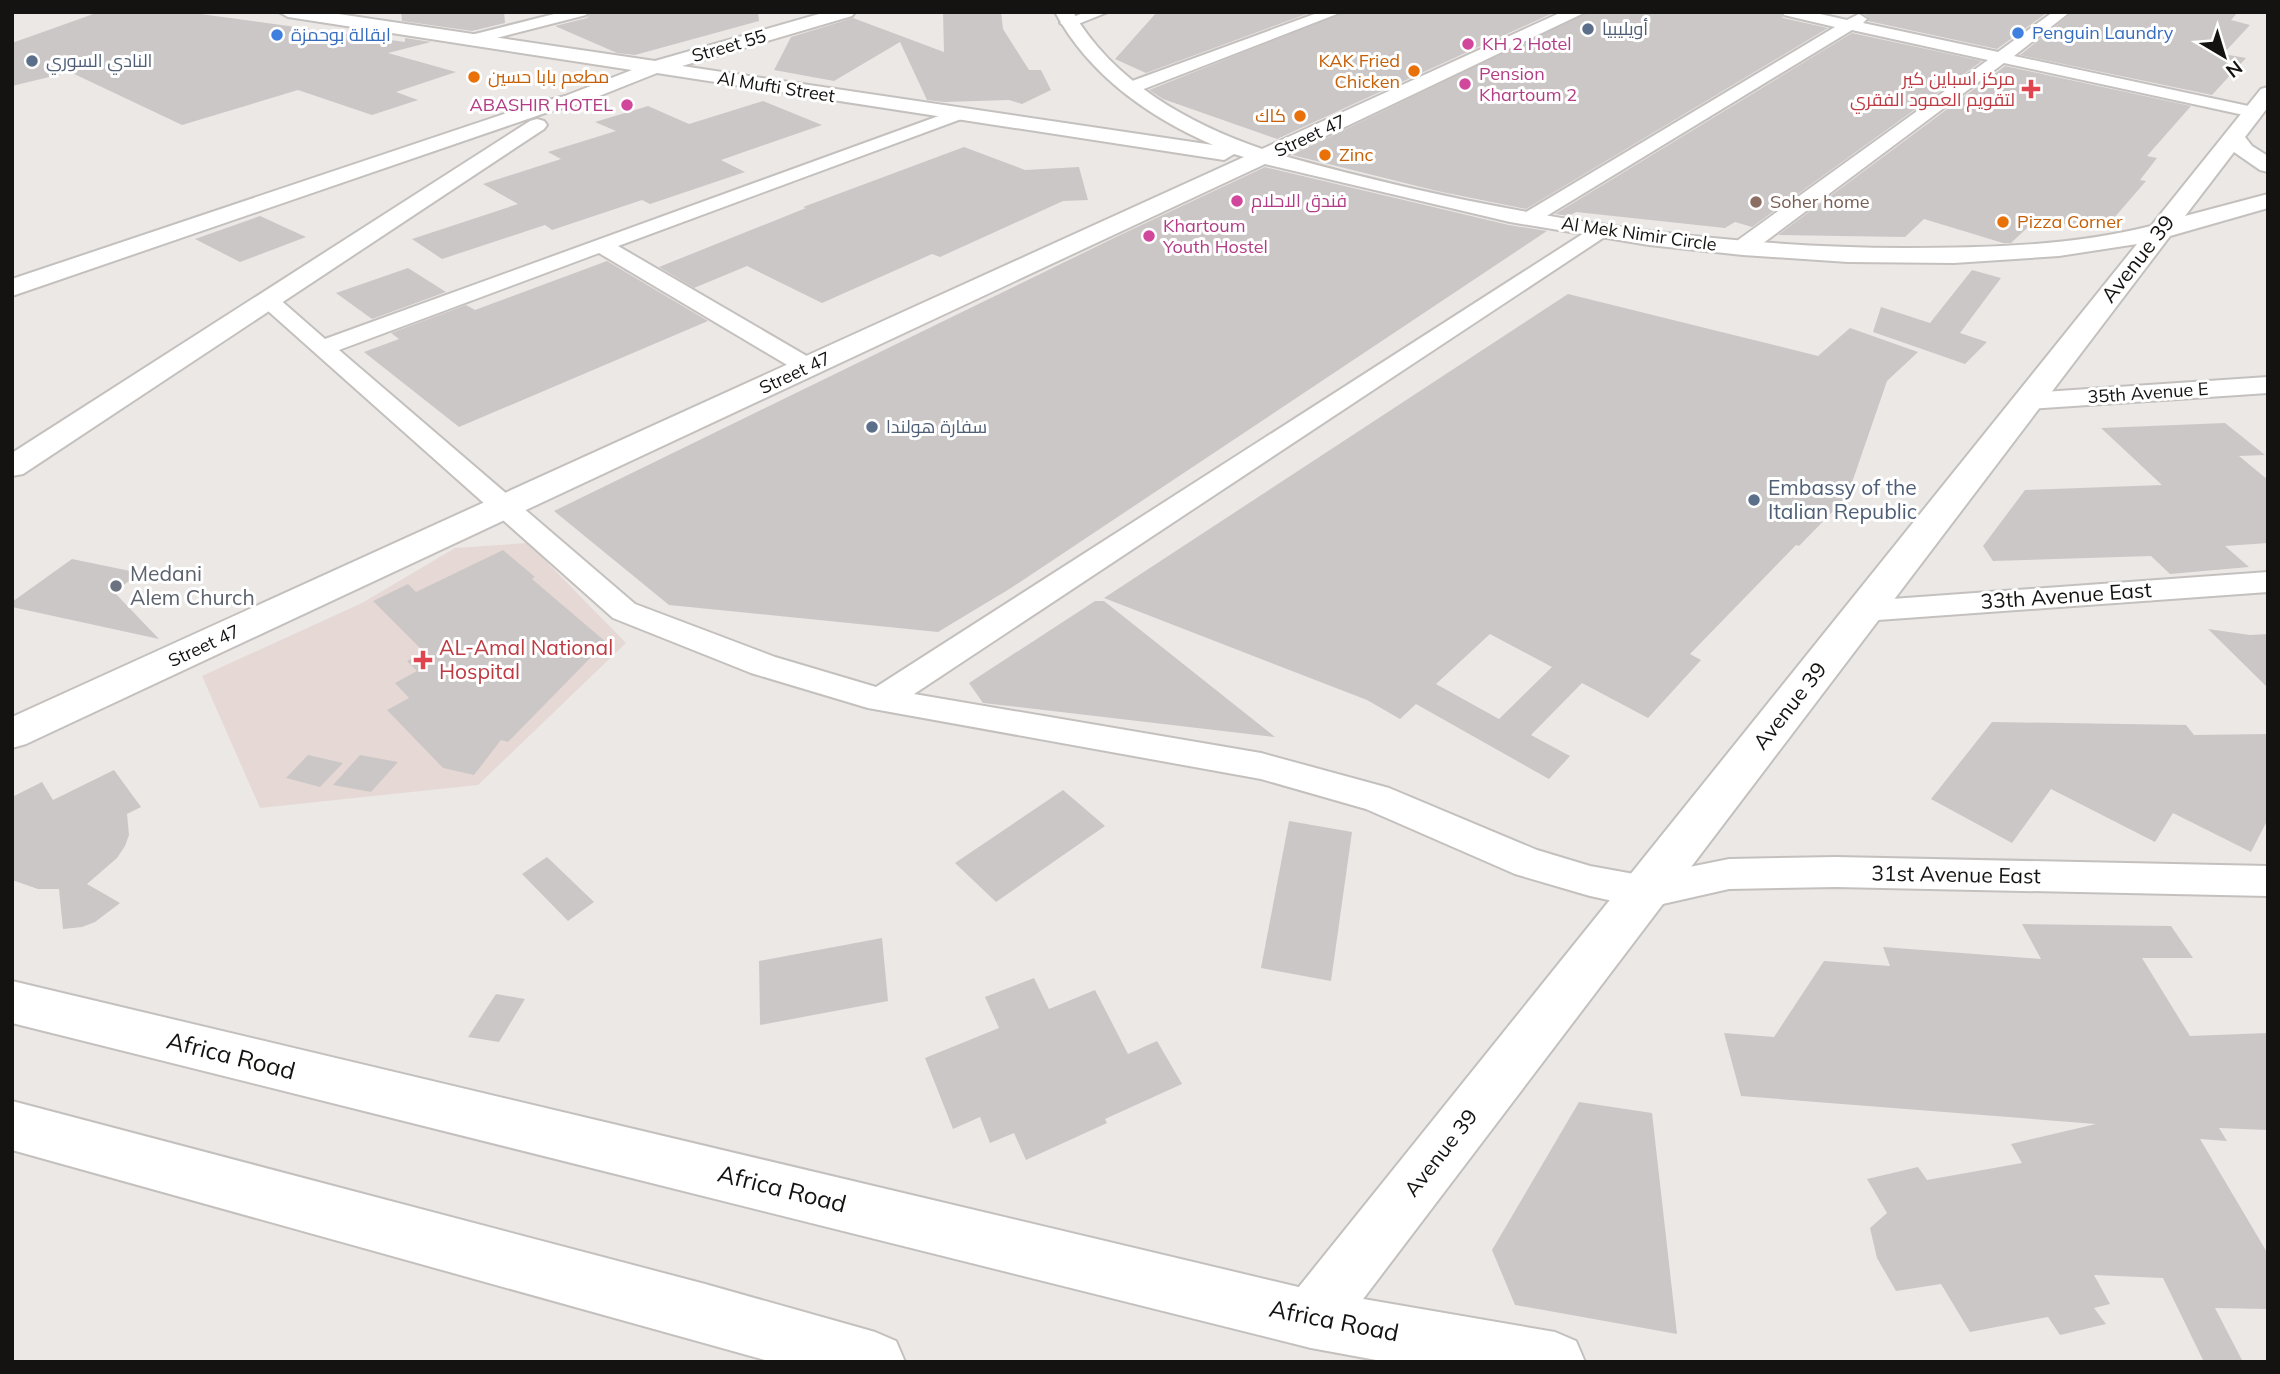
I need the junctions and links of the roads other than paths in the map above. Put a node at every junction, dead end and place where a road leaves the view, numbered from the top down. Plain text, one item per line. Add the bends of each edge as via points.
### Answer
1 (288, 12) edge
2 (340, 12) edge
3 (581, 12) edge
4 (846, 12) edge
5 (1101, 12) edge
6 (1335, 12) edge
7 (1577, 12) edge
8 (1789, 12) edge
9 (1870, 12) edge
10 (2063, 12) edge
11 (320, 17) junction
12 (1066, 18) edge
13 (1849, 26) junction
14 (469, 40) junction
15 (2000, 58) junction
16 (653, 68) junction
17 (1129, 88) junction
18 (559, 106) junction
19 (2258, 106) edge
20 (958, 114) junction
21 (1264, 157) junction
22 (2268, 165) edge
23 (2268, 201) edge
24 (1528, 219) junction
25 (1602, 230) junction
26 (2160, 231) junction
27 (602, 246) junction
28 (1742, 248) junction
29 (12, 288) edge
30 (269, 302) junction
31 (322, 348) junction
32 (807, 367) junction
33 (2268, 384) edge
34 (2028, 401) junction
35 (12, 467) edge
36 (507, 507) junction
37 (2268, 582) edge
38 (1864, 611) junction
39 (880, 700) junction
40 (12, 734) edge
41 (2268, 881) edge
42 (1646, 891) junction
43 (12, 1002) edge
44 (12, 1125) edge
45 (1311, 1319) junction
46 (875, 1362) edge
47 (1555, 1362) edge

1 - 11 main road, Al Mufti Street
2 - 11 street
3 - 14 street
4 - 16 main road, Street 55
5 - 12 street
6 - 17 street
7 - 21 main road, Street 47
8 - 13 street
9 - 13 street
10 - 15 street
11 - 14 main road, Al Mufti Street
12 - 17 main road, Al Mek Nimir Circle via 1086,48
13 - 15 street
13 - 24 street
14 - 16 main road, Al Mufti Street
15 - 19 street
15 - 28 street
16 - 18 main road, Street 55
16 - 20 main road, Al Mufti Street
17 - 21 main road, Al Mek Nimir Circle via 1163,111
18 - 29 main road
18 - 30 main road
19 - 22 main road via 2244,151
19 - 26 main road, Avenue 39
20 - 21 main road, Al Mufti Street
20 - 27 street
21 - 24 main road, Al Mek Nimir Circle
21 - 32 main road, Street 47
23 - 26 main road, Al Mek Nimir Circle
24 - 25 main road, Al Mek Nimir Circle
25 - 28 main road, Al Mek Nimir Circle
25 - 39 street
26 - 28 main road, Al Mek Nimir Circle via 2093,244 1978,254
26 - 34 main road, Avenue 39
27 - 31 street
27 - 32 street
30 - 31 street
30 - 35 main road
31 - 36 street
32 - 36 main road, Street 47
33 - 34 street, 35th Avenue E
34 - 38 main road, Avenue 39
36 - 39 street via 624,611 763,665
36 - 40 main road, Street 47
37 - 38 street, 33th Avenue East
38 - 42 main road, Avenue 39
39 - 42 street via 1273,769 1376,798 1528,863
41 - 42 street, 31st Avenue East via 1729,874
42 - 45 main road, Avenue 39
43 - 45 main road, Africa Road
44 - 46 main road
45 - 47 main road, Africa Road

